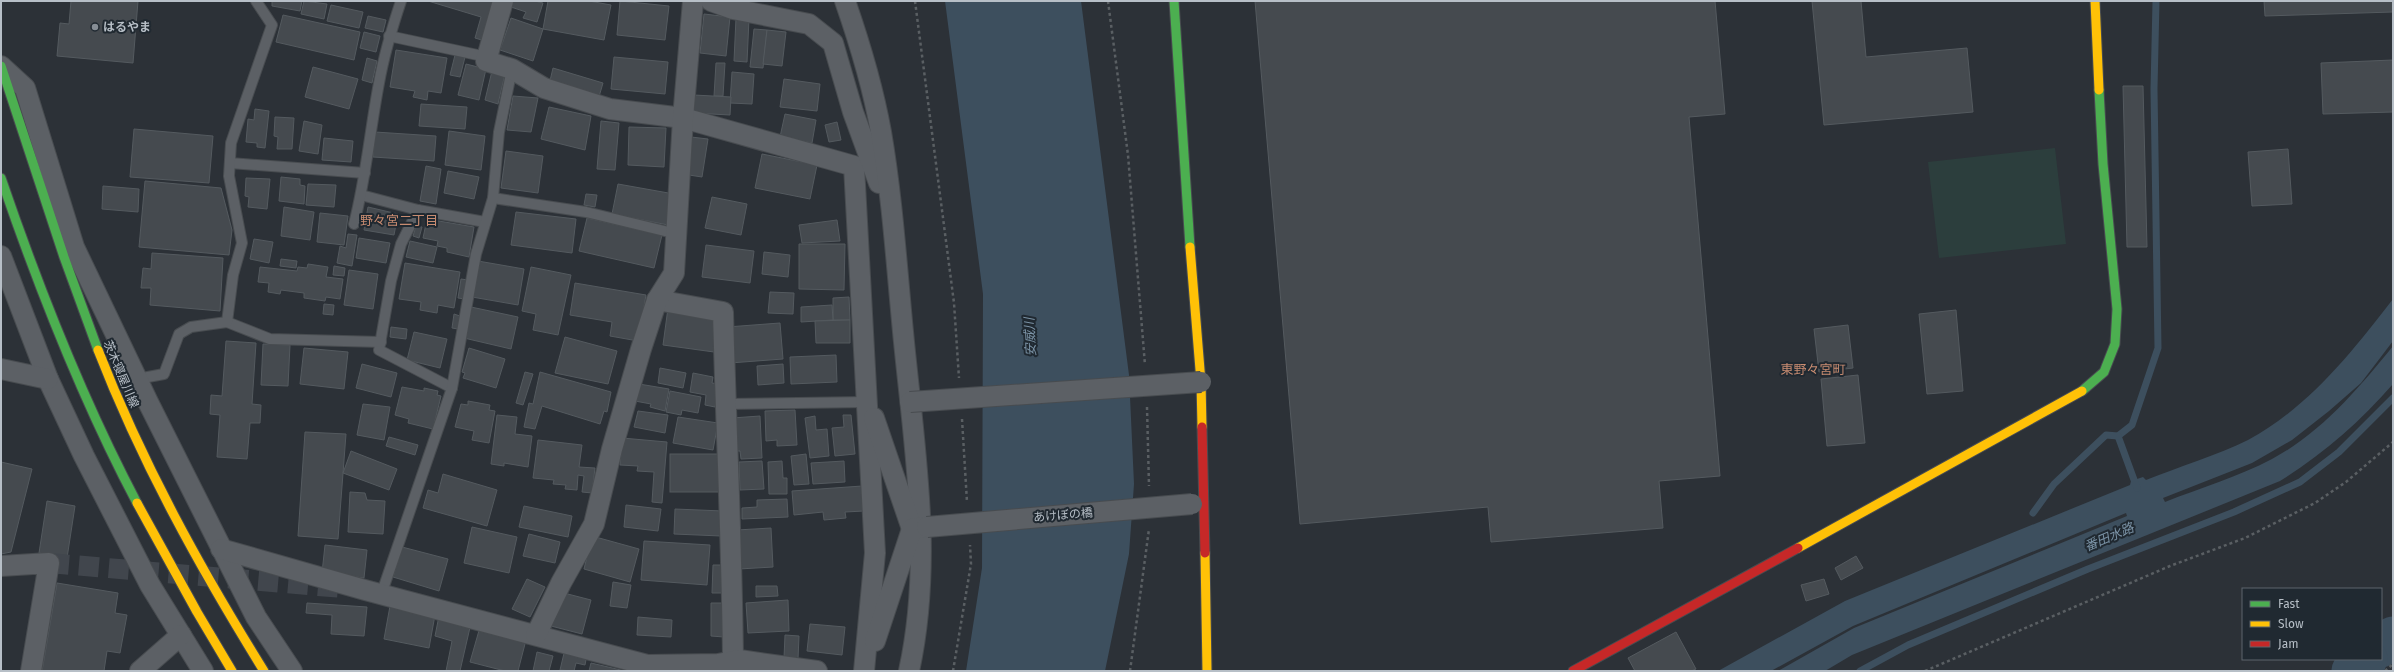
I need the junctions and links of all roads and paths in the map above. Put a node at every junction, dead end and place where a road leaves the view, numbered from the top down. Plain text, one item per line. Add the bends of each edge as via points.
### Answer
1 (256, 1) edge
2 (401, 1) edge
3 (503, 1) edge
4 (693, 1) edge
5 (710, 1) edge
6 (845, 1) edge
7 (915, 1) edge
8 (1108, 1) edge
9 (1174, 1) edge
10 (2095, 1) edge
11 (389, 36) junction
12 (487, 57) junction
13 (1, 66) edge
14 (512, 69) junction
15 (683, 118) junction
16 (230, 163) junction
17 (365, 173) junction
18 (1, 178) edge
19 (361, 195) junction
20 (493, 198) junction
21 (418, 210) junction
22 (892, 218) junction
23 (485, 222) junction
24 (354, 224) dead end
25 (677, 234) junction
26 (1, 256) edge
27 (657, 300) junction
28 (227, 322) junction
29 (381, 342) junction
30 (1146, 366) dead end
31 (1, 369) edge
32 (48, 379) junction
33 (137, 379) junction
34 (959, 382) dead end
35 (1201, 382) junction
36 (452, 388) junction
37 (867, 399) junction
38 (910, 402) junction
39 (725, 404) junction
40 (1147, 405) dead end
41 (961, 414) dead end
42 (2393, 442) edge
43 (1149, 491) dead end
44 (1198, 503) junction
45 (967, 509) dead end
46 (1149, 522) dead end
47 (921, 528) junction
48 (969, 540) dead end
49 (221, 549) junction
50 (1, 566) edge
51 (381, 595) junction
52 (181, 635) junction
53 (536, 635) junction
54 (733, 662) junction
55 (2393, 664) edge
56 (793, 669) edge
57 (30, 671) edge
58 (140, 671) edge
59 (203, 671) edge
60 (232, 671) edge
61 (264, 671) edge
62 (292, 671) edge
63 (817, 671) edge
64 (864, 671) edge
65 (909, 671) edge
66 (953, 671) edge
67 (1130, 671) edge
68 (1207, 671) edge
69 (1573, 671) edge
70 (1925, 671) edge
71 (2385, 671) edge

1 - 16 lane via 272,25 231,143
2 - 11 lane
3 - 12 street
4 - 15 street
5 - 22 street via 732,9 809,24 833,43 853,112
6 - 22 street via 859,41 880,132
7 - 34 path via 954,303
8 - 30 path via 1128,155
9 - 35 street
10 - 69 street via 2103,164 2117,309 2115,344 2104,372 2077,395
11 - 12 lane
11 - 17 lane
12 - 14 street via 486,61
13 - 33 street via 25,88 74,247
13 - 61 street, 茨木寝屋川線 via 63,256 106,372 160,489 222,604
14 - 15 street via 544,88 610,109
14 - 20 lane via 499,132
15 - 25 street
15 - 37 street via 854,166
16 - 17 lane
16 - 28 lane via 229,176 242,243 233,275
17 - 19 lane
18 - 60 street via 22,242 80,384 133,498 199,618
19 - 21 lane
19 - 24 lane
20 - 23 lane
20 - 25 lane via 586,212
21 - 23 lane
21 - 29 lane via 401,244 391,281
22 - 38 street
23 - 36 lane via 476,254
25 - 27 street via 674,273
26 - 32 street
27 - 39 street via 723,312
27 - 53 street via 612,449 594,524
28 - 29 lane via 270,339
28 - 33 lane via 191,327 179,334 164,374
29 - 36 lane via 379,350
31 - 32 street
32 - 52 street via 84,456 147,578
33 - 49 street
35 - 38 street, bridge
35 - 44 street
36 - 51 lane
37 - 39 lane
37 - 47 street
37 - 64 street via 875,553
38 - 47 street
39 - 54 street via 732,540
40 - 43 path
41 - 45 path
42 - 70 path via 2346,482 2316,503 2246,538 2170,566
44 - 47 street, あけぼの橋, bridge
44 - 68 street
46 - 67 path via 1150,537
47 - 64 street
47 - 65 street via 917,632
48 - 66 path via 971,564
49 - 51 street
49 - 62 street via 256,617
50 - 57 street via 49,562
51 - 53 street
52 - 58 street
52 - 59 street
53 - 54 street via 647,665
54 - 56 street via 739,660
55 - 71 path
56 - 63 street

